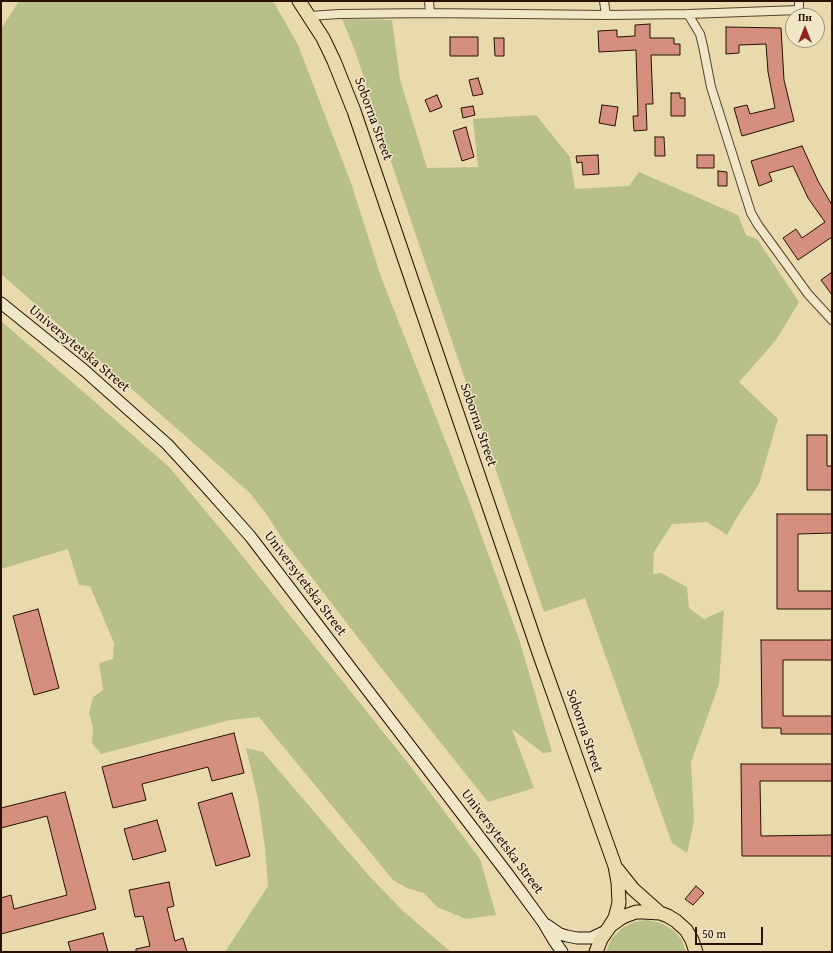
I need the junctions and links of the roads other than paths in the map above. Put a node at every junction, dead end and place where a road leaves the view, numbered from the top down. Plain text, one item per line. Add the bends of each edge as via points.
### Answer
1 (299, 1) edge
2 (429, 1) edge
3 (604, 1) edge
4 (799, 1) edge
5 (430, 13) junction
6 (688, 14) junction
7 (606, 15) junction
8 (309, 16) junction
9 (1, 303) edge
10 (832, 320) edge
11 (615, 866) junction
12 (660, 913) junction
13 (543, 922) junction
14 (608, 929) junction
15 (596, 951) edge
16 (562, 952) edge
17 (696, 952) edge

1 - 8 main road, Soborna Street
2 - 5 street
3 - 7 street
4 - 6 street via 799,10
5 - 7 street
5 - 8 street
6 - 7 street
6 - 10 street via 700,34 711,87 751,213 808,294
8 - 11 main road, Soborna Street via 323,38 354,111 539,653
9 - 13 main road, Universytetska Street via 84,370 162,439 250,536
11 - 12 main road, Soborna Street via 633,889
11 - 14 main road, Soborna Street via 619,904
12 - 14 main road via 630,914
12 - 17 main road via 676,921 686,930
13 - 14 main road, Universytetska Street via 560,934 572,937 591,938
13 - 16 main road, Universytetska Street
14 - 15 main road, Soborna Street via 600,939

